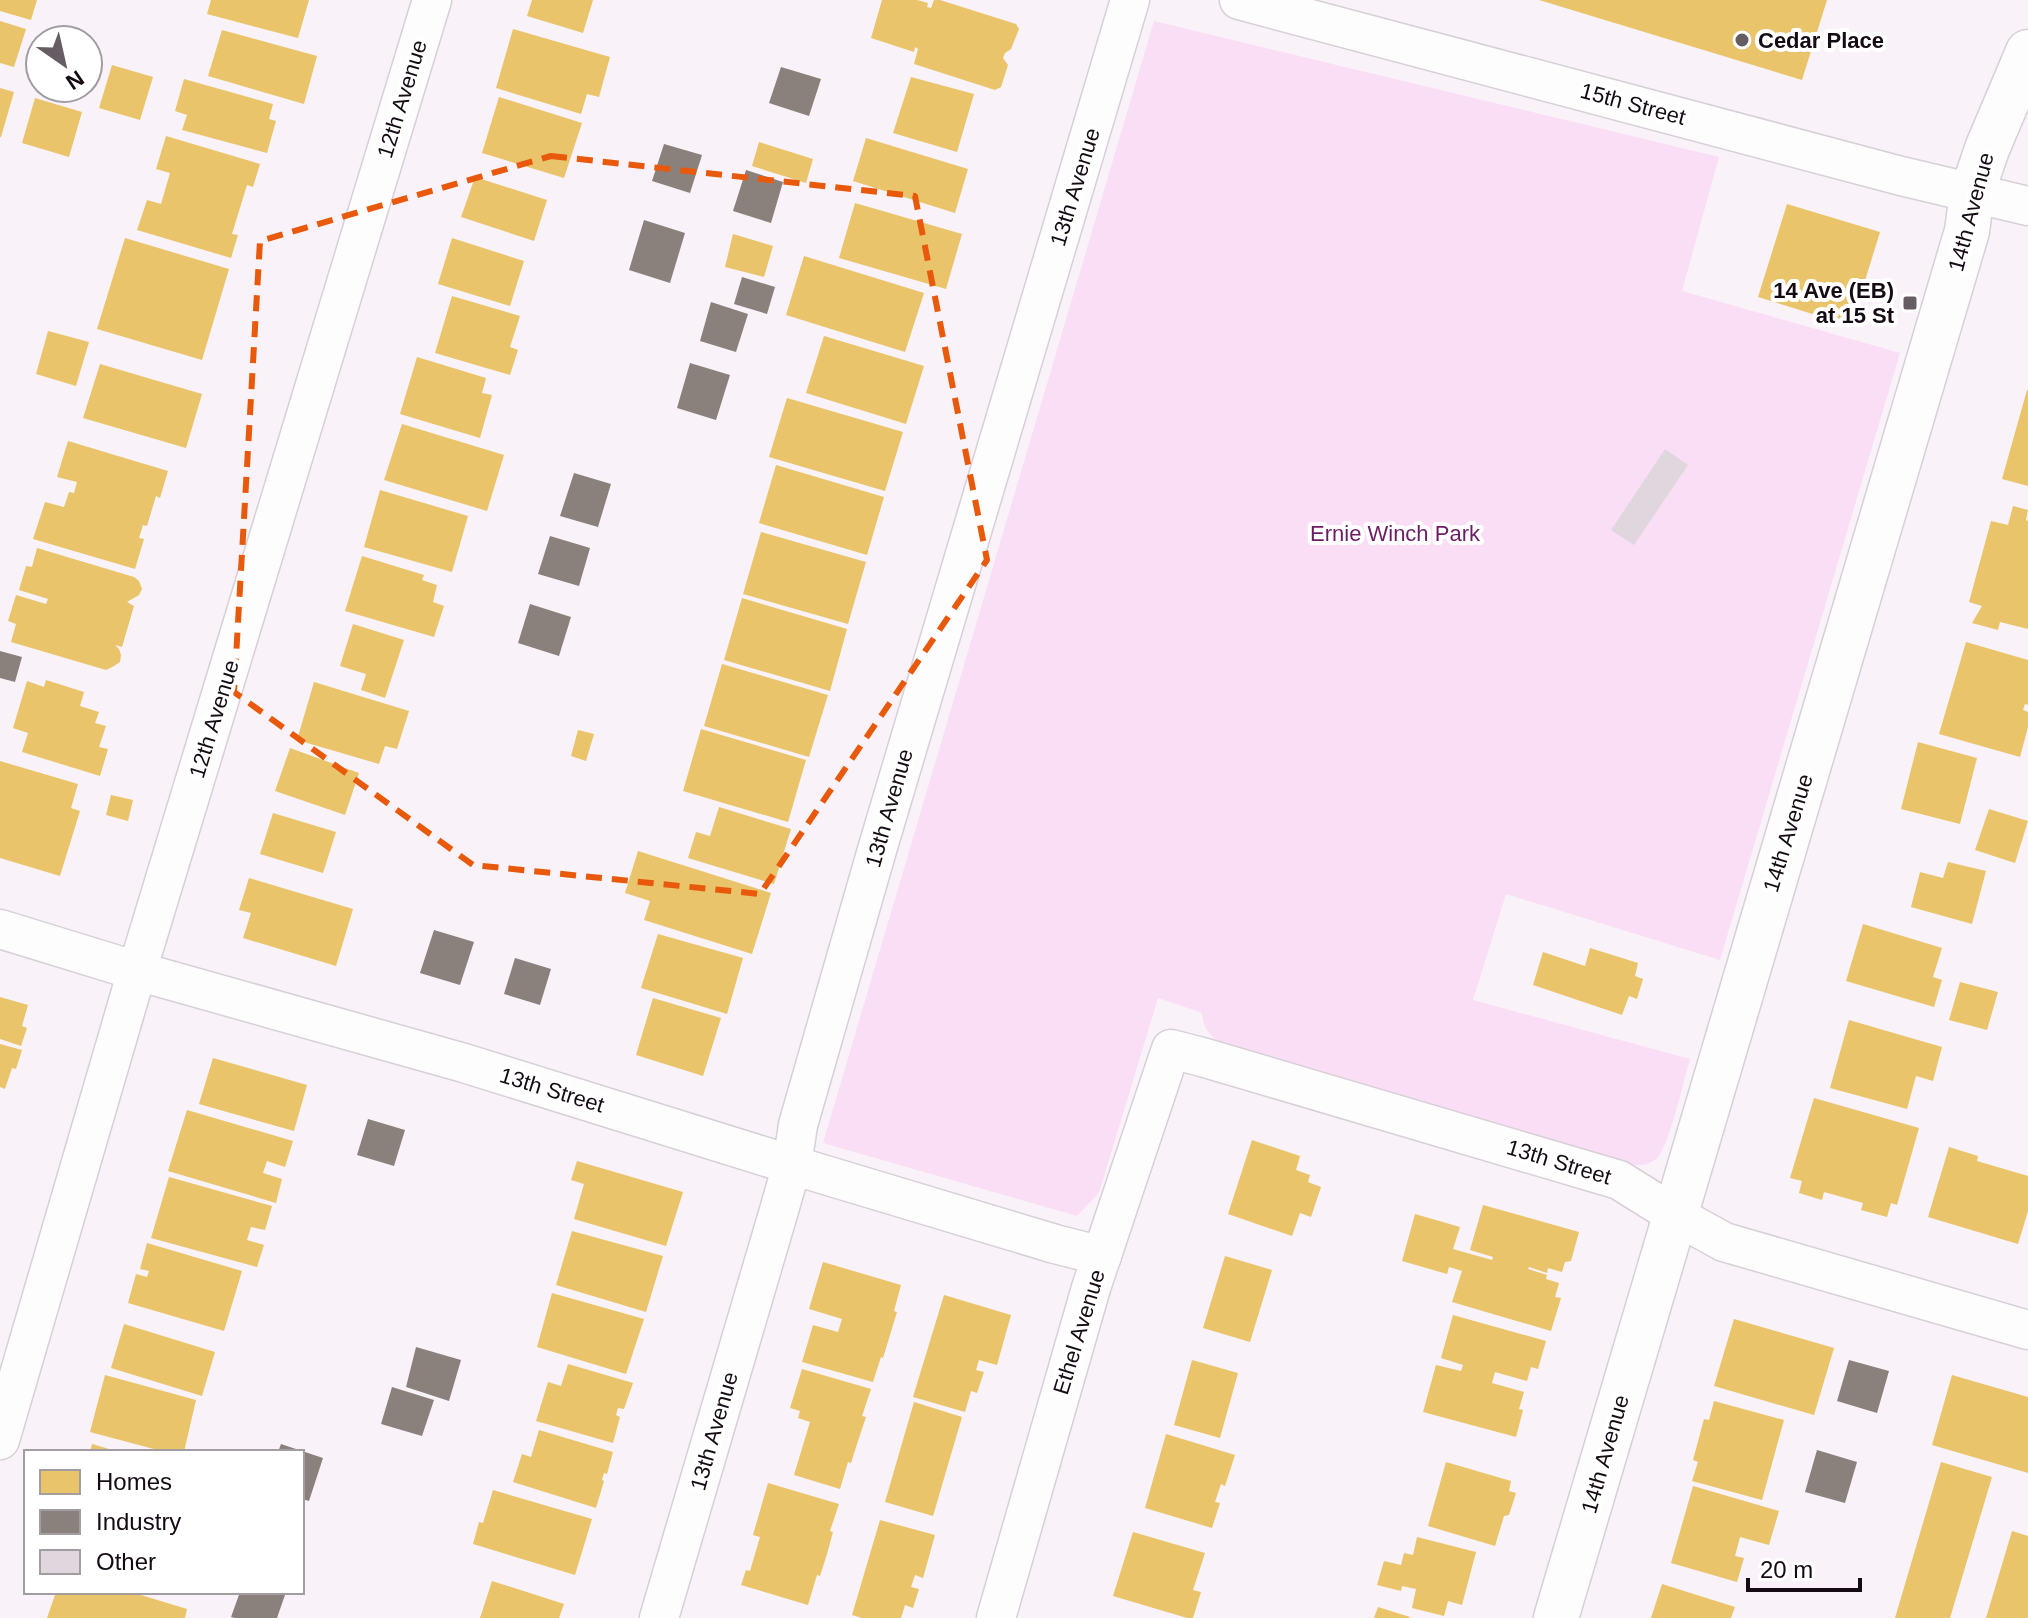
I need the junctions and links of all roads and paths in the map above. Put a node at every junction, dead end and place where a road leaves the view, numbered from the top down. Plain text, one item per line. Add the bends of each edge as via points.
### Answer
1 (432, 0) edge
2 (1130, 0) edge
3 (1239, 0) edge
4 (2028, 52) edge
5 (1972, 193) junction
6 (2028, 206) edge
7 (0, 929) edge
8 (137, 971) junction
9 (1171, 1049) joint
10 (792, 1165) junction
11 (1675, 1215) junction
12 (1102, 1256) junction
13 (2028, 1330) edge
14 (0, 1440) edge
15 (659, 1618) edge
16 (996, 1618) edge
17 (1556, 1618) edge

1 - 8 street, 12th Avenue
2 - 10 street, 13th Avenue via 877,850 798,1125
3 - 5 street, 15th Street
4 - 5 street, 14th Avenue
5 - 6 street, 15th Street
5 - 11 street, 14th Avenue via 1967,231
7 - 8 street, 13th Street
8 - 10 street, 13th Street via 464,1063
8 - 14 street, 12th Avenue
9 - 11 street, 13th Street via 1619,1180
9 - 12 street, Ethel Avenue
10 - 12 street, 13th Street
10 - 15 street, 13th Avenue
11 - 13 street, 13th Street via 1724,1242
11 - 17 street, 14th Avenue
12 - 16 street, Ethel Avenue

